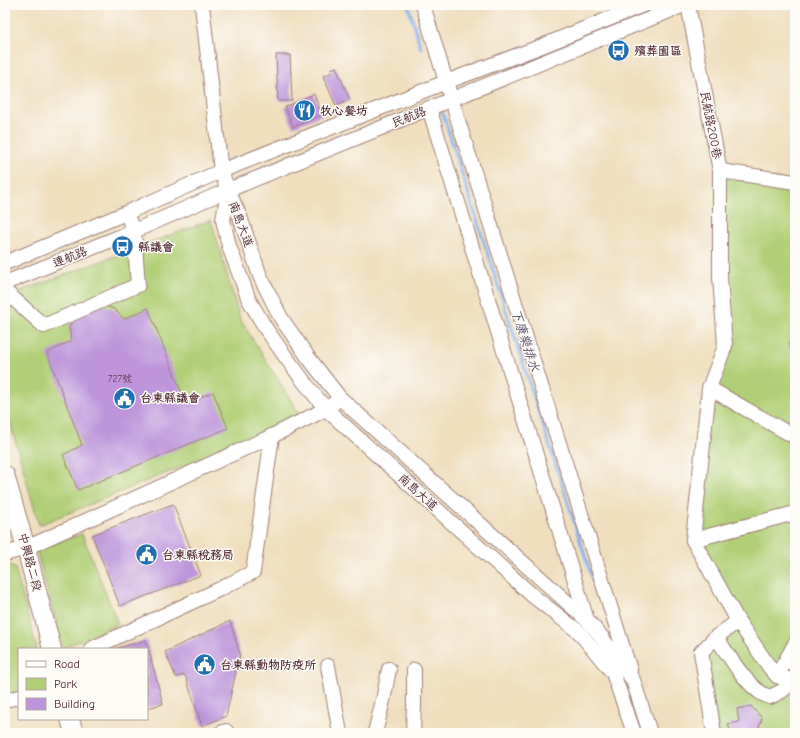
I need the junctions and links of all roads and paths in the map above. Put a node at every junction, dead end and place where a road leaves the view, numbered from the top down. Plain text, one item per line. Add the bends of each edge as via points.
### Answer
1 (202, 5) edge
2 (423, 5) edge
3 (643, 5) edge
4 (684, 5) edge
5 (688, 5) edge
6 (446, 82) junction
7 (452, 99) junction
8 (429, 108) junction
9 (222, 170) junction
10 (720, 171) junction
11 (795, 182) edge
12 (228, 190) junction
13 (126, 213) junction
14 (134, 231) junction
15 (5, 263) edge
16 (5, 283) edge
17 (5, 291) edge
18 (709, 388) junction
19 (340, 398) junction
20 (326, 409) junction
21 (272, 436) junction
22 (795, 437) edge
23 (5, 475) edge
24 (795, 513) edge
25 (693, 540) junction
26 (26, 548) junction
27 (5, 554) edge
28 (588, 621) junction
29 (738, 621) junction
30 (716, 637) junction
31 (795, 644) edge
32 (52, 648) edge
33 (93, 648) edge
34 (328, 666) dead end
35 (389, 668) dead end
36 (414, 670) dead end
37 (777, 676) junction
38 (795, 679) edge
39 (633, 680) junction
40 (18, 696) edge
41 (5, 700) edge
42 (70, 720) edge
43 (74, 733) edge
44 (340, 733) edge
45 (375, 733) edge
46 (414, 733) edge
47 (634, 733) edge
48 (650, 733) edge
49 (714, 733) edge

1 - 9 street
2 - 6 street
3 - 6 street, 民航路
4 - 7 street, 民航路
5 - 10 street, 民航路200巷
6 - 7 street
6 - 9 street, 民航路
7 - 8 street, 民航路
7 - 39 street
8 - 12 street, 民航路
8 - 28 street
9 - 12 street
9 - 13 street, 民航路
10 - 11 street, 民航路200巷
10 - 18 street via 720,277 725,346
12 - 14 street, 民航路
12 - 19 street, 南島大道 via 260,276 281,318
12 - 20 street, 南島大道 via 223,220 229,246 249,300 266,329
13 - 14 street
13 - 15 street, 連航路
14 - 16 street, 連航路
14 - 17 street via 138,285 44,326
18 - 22 street
18 - 25 street
19 - 20 street
19 - 28 street, 南島大道
20 - 21 street
20 - 47 street, 南島大道 via 533,596 579,632 613,673
21 - 26 street
21 - 33 street via 253,572
23 - 26 main road, 中興路二段
24 - 25 street
25 - 29 street
26 - 27 street
26 - 32 main road, 中興路二段
28 - 39 street, 南島大道
29 - 30 street
29 - 37 street
30 - 38 street via 738,669 762,694 770,697 782,691
30 - 49 street via 701,652
31 - 37 street
34 - 44 street
35 - 45 street
36 - 46 street
37 - 38 street
39 - 48 street, 南島大道
40 - 41 street
42 - 43 main road

